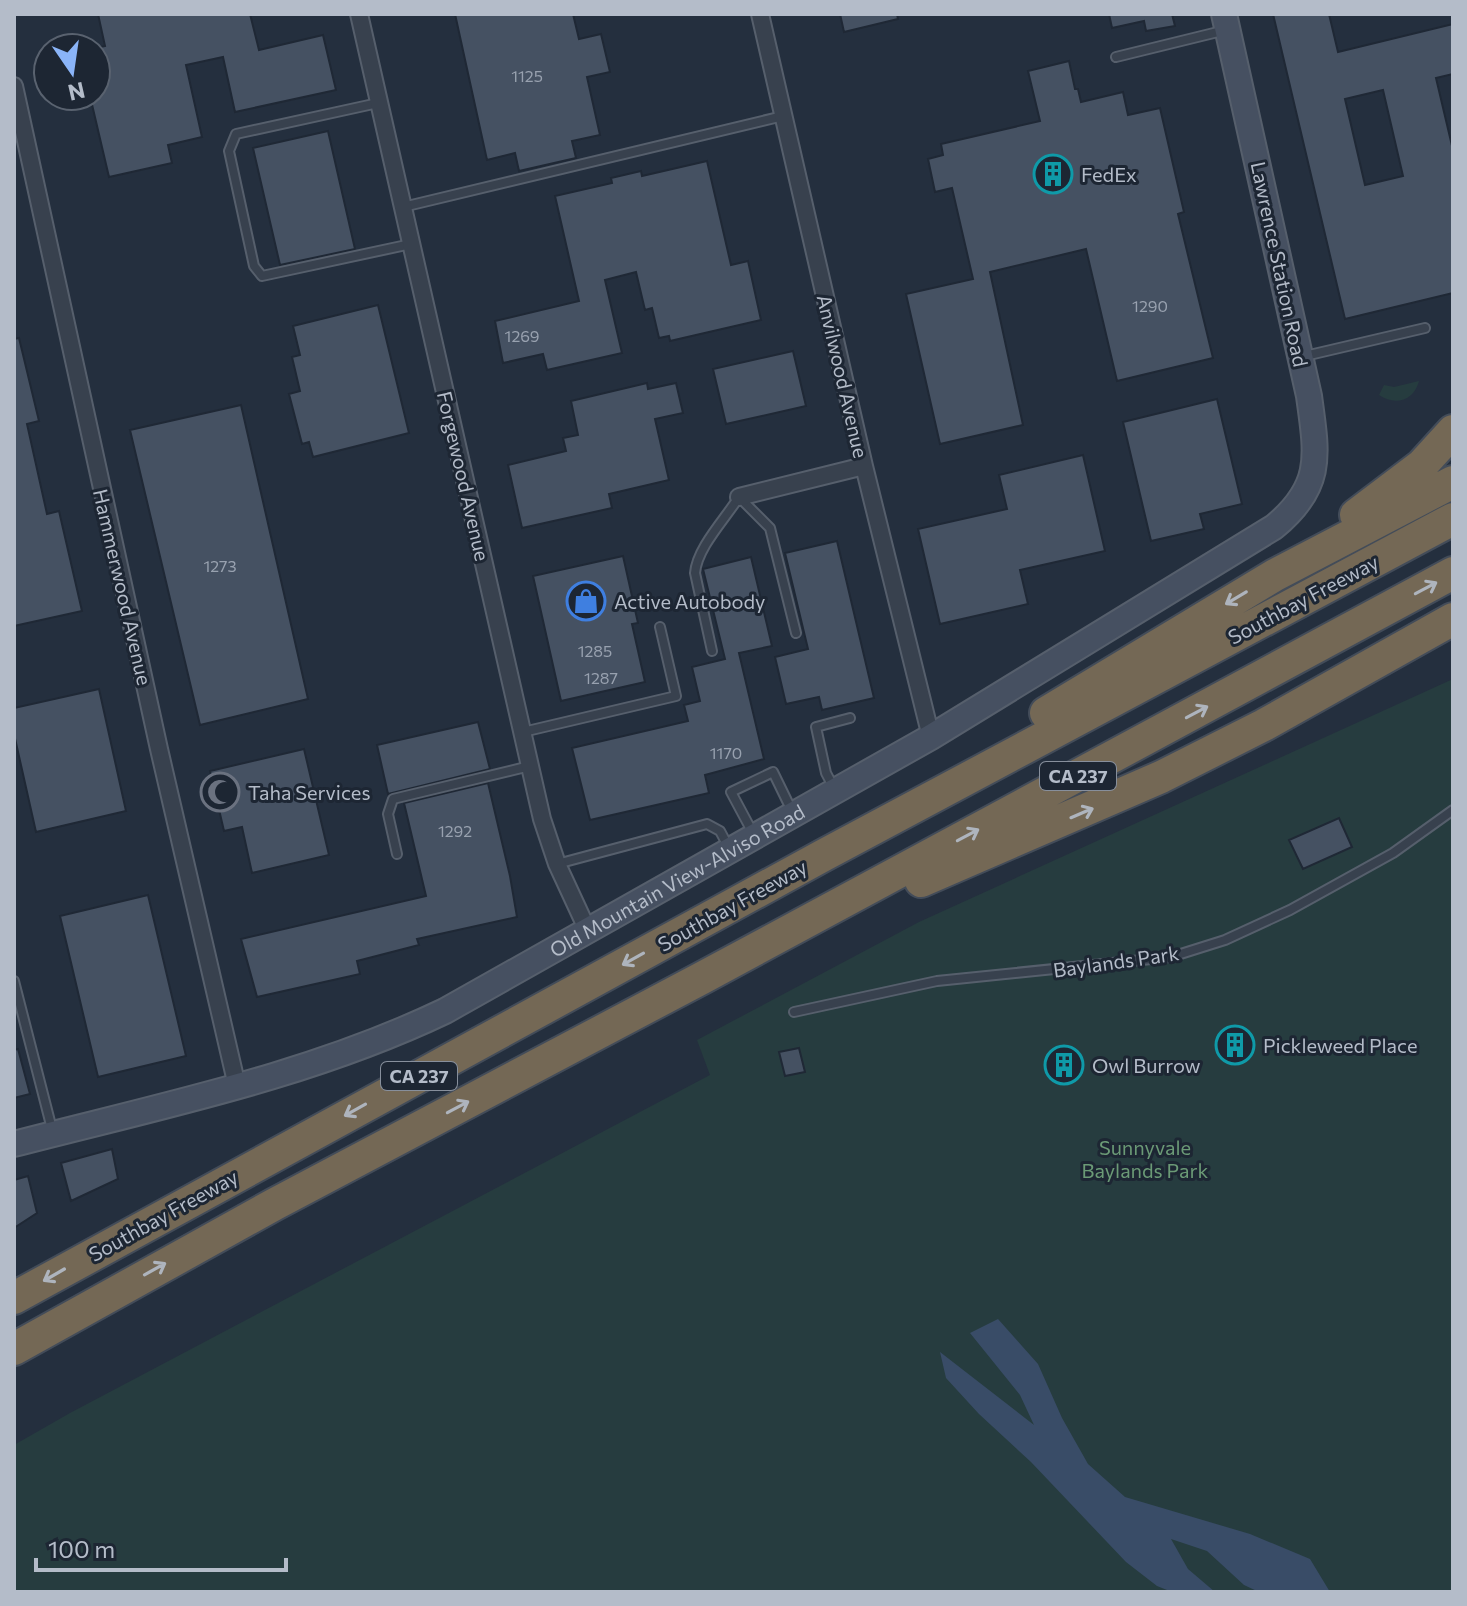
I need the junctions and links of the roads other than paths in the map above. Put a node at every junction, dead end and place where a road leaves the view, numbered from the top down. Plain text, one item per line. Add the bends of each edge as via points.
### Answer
1 (359, 14) edge
2 (760, 14) edge
3 (1225, 22) edge
4 (1116, 57) dead end
5 (14, 86) edge
6 (379, 103) junction
7 (783, 116) junction
8 (403, 207) junction
9 (411, 244) junction
10 (1425, 328) dead end
11 (1300, 357) junction
12 (1453, 431) edge
13 (864, 466) junction
14 (1453, 482) edge
15 (739, 497) junction
16 (1294, 511) joint
17 (1453, 519) edge
18 (1453, 573) edge
19 (1275, 575) junction
20 (1453, 619) edge
21 (660, 627) dead end
22 (796, 633) dead end
23 (1453, 640) edge
24 (712, 651) dead end
25 (850, 718) dead end
26 (1264, 725) junction
27 (522, 732) junction
28 (931, 737) junction
29 (530, 766) junction
30 (835, 791) junction
31 (1453, 810) edge
32 (794, 815) junction
33 (755, 837) junction
34 (731, 851) junction
35 (397, 854) dead end
36 (824, 855) junction
37 (557, 864) junction
38 (588, 931) junction
39 (702, 978) junction
40 (14, 981) edge
41 (794, 1012) dead end
42 (237, 1086) junction
43 (53, 1133) junction
44 (14, 1144) edge
45 (14, 1298) edge
46 (14, 1349) edge

1 - 6 street, Forgewood Avenue
2 - 7 street, Anvilwood Avenue
3 - 4 lane
3 - 11 street, Lawrence Station Road
5 - 42 street, Hammerwood Avenue
6 - 8 street, Forgewood Avenue
6 - 9 lane via 236,134 229,151 254,266 262,276
7 - 8 lane
7 - 13 street, Anvilwood Avenue
8 - 9 street, Forgewood Avenue
9 - 27 street, Forgewood Avenue
10 - 11 lane
11 - 16 street, Lawrence Station Road via 1316,447 1312,476
12 - 19 highway via 1422,465
13 - 15 street
13 - 28 street, Anvilwood Avenue
14 - 19 highway
15 - 22 lane via 770,528
15 - 24 lane via 695,565
16 - 28 street, Old Mountain View-Alviso Road
17 - 36 highway, Southbay Freeway / CA 237
39 -> 18 highway, CA 237
19 -> 36 highway via 1000,741
20 - 26 highway
21 - 27 lane via 676,696
23 - 26 highway
25 - 30 lane via 816,727
39 -> 26 highway via 1102,804
27 - 29 street, Forgewood Avenue
28 - 30 street, Old Mountain View-Alviso Road
29 - 35 lane via 393,799 388,814
29 - 37 street, Forgewood Avenue
30 - 32 street, Old Mountain View-Alviso Road
31 - 41 lane, Baylands Park via 1393,853 1290,910 1225,940 1171,957 937,981
32 - 33 street, Old Mountain View-Alviso Road
32 - 33 lane via 773,772 731,792
33 - 34 street, Old Mountain View-Alviso Road
34 - 37 lane via 720,831 707,824
34 - 38 street, Old Mountain View-Alviso Road
36 -> 45 highway, Southbay Freeway / CA 237
37 - 38 street, Forgewood Avenue
38 - 42 street, Old Mountain View-Alviso Road via 389,1038
46 -> 39 highway, CA 237
40 - 43 lane
42 - 43 street, Old Mountain View-Alviso Road
43 - 44 street, Old Mountain View-Alviso Road

